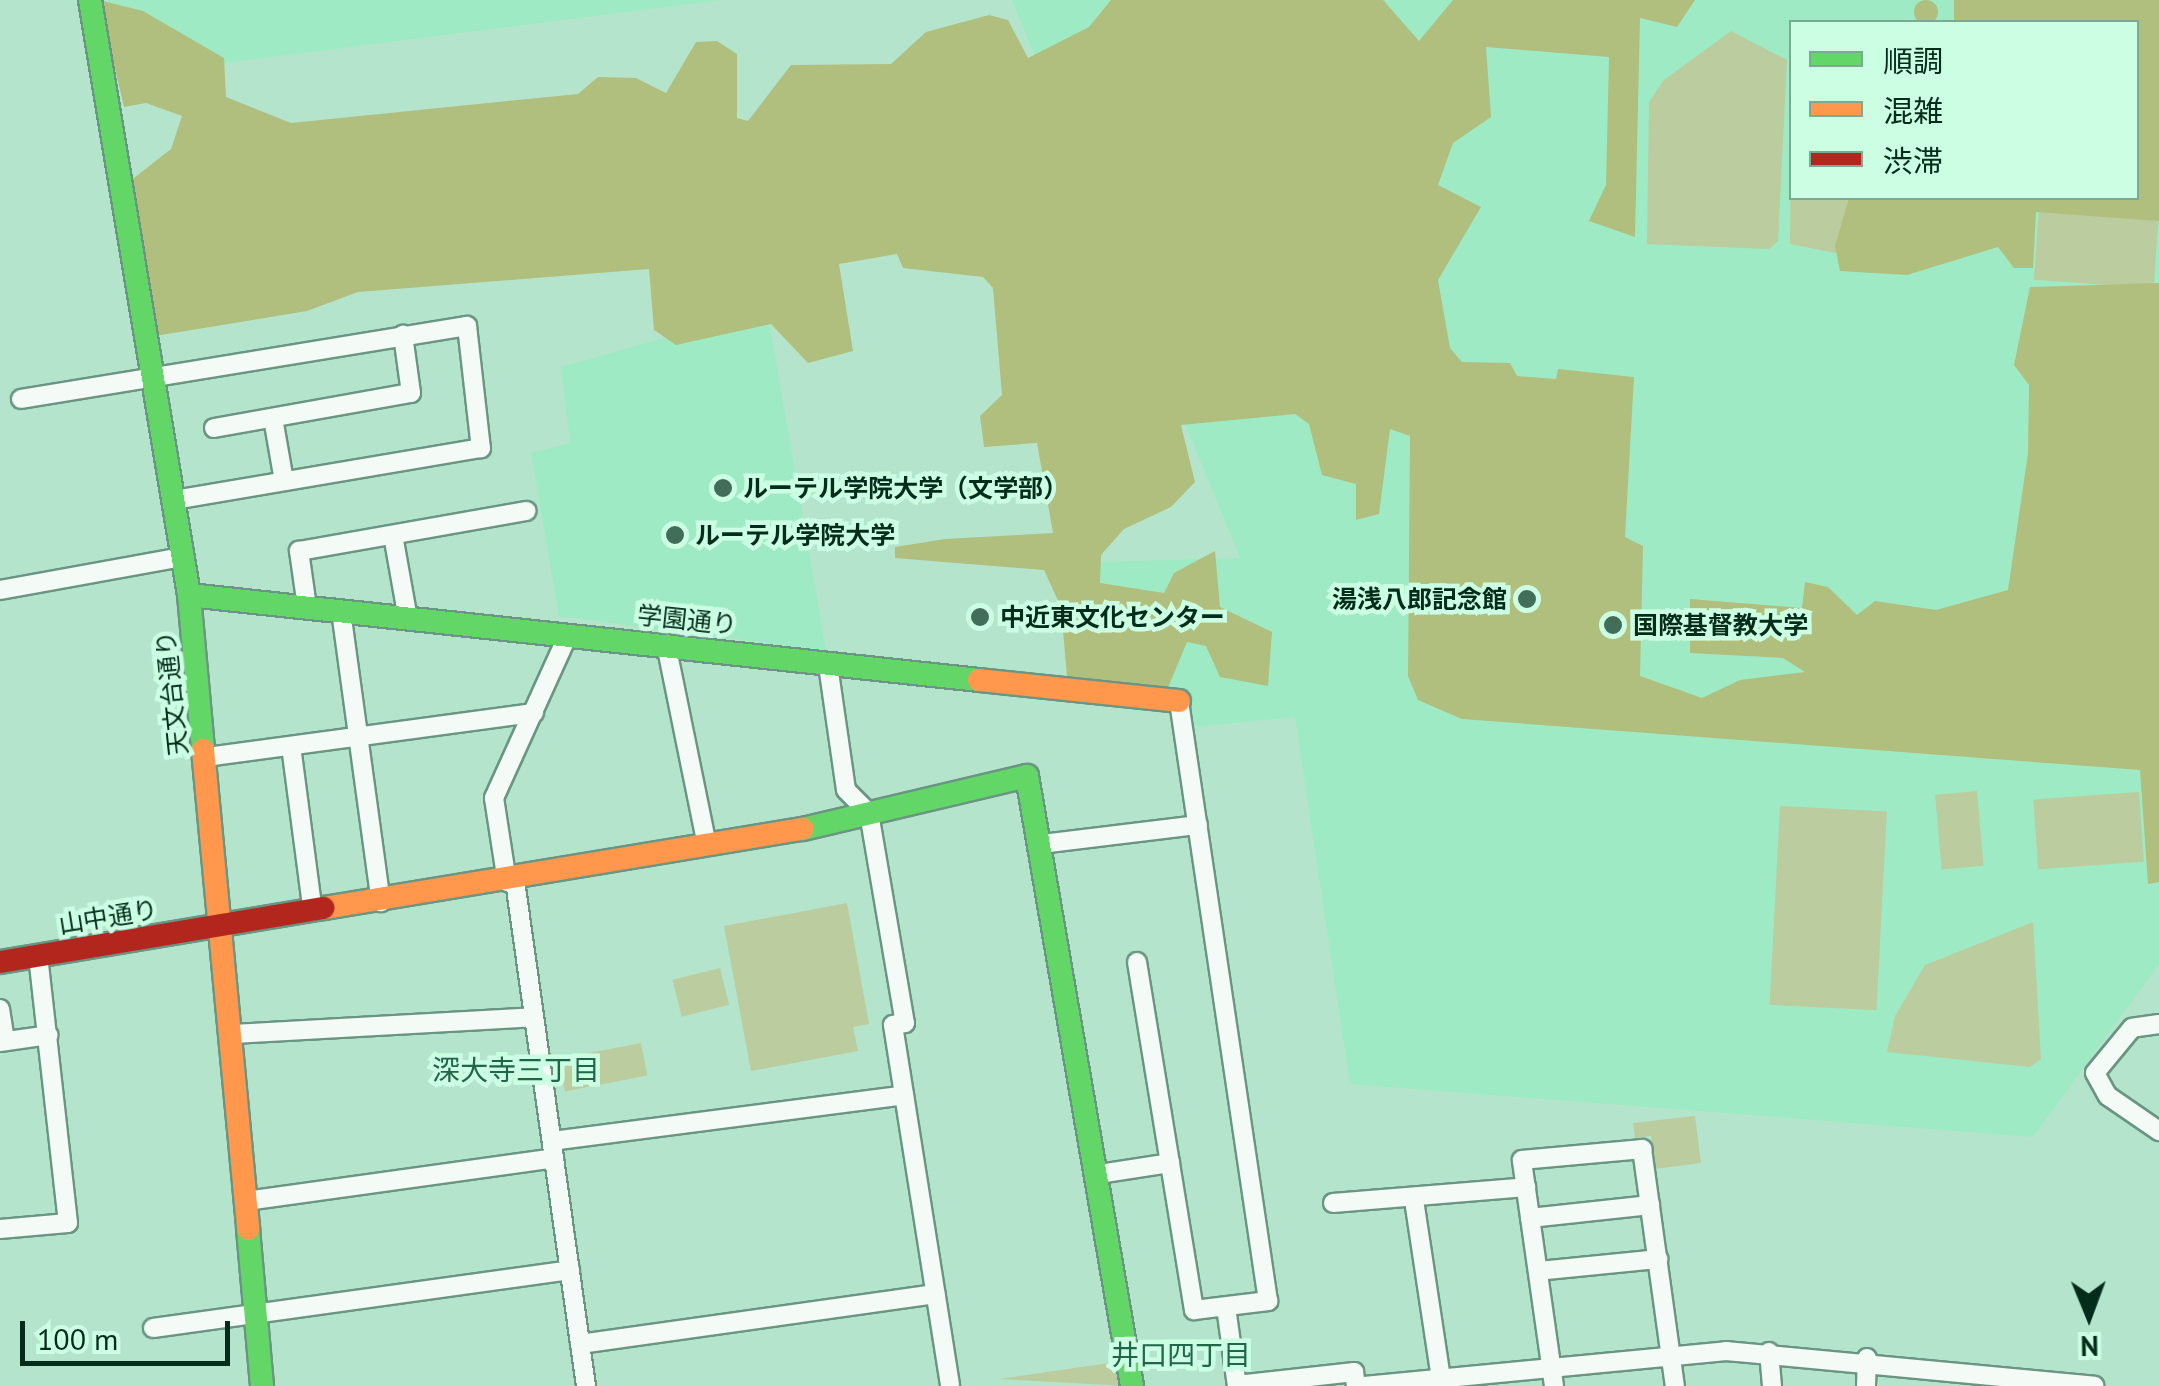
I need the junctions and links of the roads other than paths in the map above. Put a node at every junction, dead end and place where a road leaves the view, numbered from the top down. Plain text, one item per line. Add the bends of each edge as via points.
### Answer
1 (90, 0) edge
2 (402, 335) junction
3 (153, 373) junction
4 (21, 399) dead end
5 (273, 418) junction
6 (214, 428) dead end
7 (284, 482) junction
8 (174, 500) junction
9 (528, 511) dead end
10 (394, 535) junction
11 (182, 557) junction
12 (0, 590) edge
13 (190, 595) junction
14 (307, 608) junction
15 (342, 611) junction
16 (408, 619) junction
17 (567, 637) junction
18 (666, 644) junction
19 (828, 665) junction
20 (1179, 701) joint
21 (534, 713) junction
22 (359, 736) junction
23 (291, 746) junction
24 (207, 758) junction
25 (869, 813) junction
26 (1198, 825) junction
27 (707, 844) junction
28 (1041, 844) junction
29 (511, 881) junction
30 (381, 902) junction
31 (313, 912) junction
32 (224, 926) junction
33 (38, 956) junction
34 (0, 962) edge
35 (1138, 962) dead end
36 (0, 1009) edge
37 (534, 1017) junction
38 (2159, 1024) edge
39 (233, 1034) junction
40 (49, 1035) junction
41 (2, 1042) edge
42 (904, 1094) junction
43 (2159, 1131) edge
44 (553, 1150) junction
45 (1170, 1163) junction
46 (1099, 1174) junction
47 (1526, 1187) junction
48 (1414, 1200) junction
49 (246, 1201) junction
50 (1333, 1203) dead end
51 (1650, 1205) junction
52 (1530, 1218) junction
53 (0, 1229) edge
54 (1658, 1259) junction
55 (570, 1270) junction
56 (1538, 1270) junction
57 (936, 1294) junction
58 (1226, 1307) junction
59 (257, 1318) junction
60 (153, 1328) dead end
61 (580, 1344) junction
62 (1769, 1352) junction
63 (1671, 1356) junction
64 (1867, 1358) junction
65 (1552, 1377) edge
66 (1954, 1378) edge
67 (1299, 1382) edge
68 (1442, 1383) edge
69 (262, 1386) edge
70 (586, 1386) edge
71 (950, 1386) edge
72 (1132, 1386) edge
73 (1237, 1386) edge
74 (1356, 1386) edge
75 (1364, 1386) edge
76 (1675, 1386) edge
77 (1772, 1386) edge
78 (1866, 1386) edge
79 (2094, 1386) edge

1 - 3 street, 天文台通り
2 - 3 street
2 - 5 street via 411,393
2 - 7 street via 467,326 486,445
3 - 4 street
3 - 8 street, 天文台通り
5 - 6 street
5 - 7 street
7 - 8 street
8 - 11 street, 天文台通り
9 - 10 street
10 - 14 street via 299,551
10 - 16 street
11 - 12 street
11 - 13 street, 天文台通り
13 - 14 street, 学園通り
13 - 24 street, 天文台通り
14 - 15 street, 学園通り
15 - 16 street, 学園通り
15 - 22 street
16 - 17 street, 学園通り
17 - 18 street, 学園通り
17 - 21 street
18 - 19 street, 学園通り
18 - 27 street
19 - 20 street, 学園通り
19 - 25 street via 846,790
20 - 26 street
21 - 22 street
21 - 29 street via 494,798
22 - 23 street
22 - 30 street
23 - 24 street
23 - 31 street
24 - 32 street, 天文台通り
25 - 27 street, 山中通り
25 - 28 street, 山中通り via 1027,776
25 - 42 street via 905,1022 892,1026
26 - 28 street
26 - 58 street via 1268,1301
27 - 29 street, 山中通り
28 - 46 street
29 - 30 street, 山中通り
29 - 37 street
30 - 31 street, 山中通り
31 - 32 street, 山中通り
32 - 33 street, 山中通り
32 - 39 street, 天文台通り
33 - 34 street, 山中通り
33 - 40 street
35 - 45 street
36 - 41 street
37 - 39 street
37 - 44 street
38 - 43 street via 2132,1028 2095,1073 2108,1096
39 - 49 street, 天文台通り
40 - 41 street
40 - 53 street via 68,1223
42 - 44 street
42 - 57 street
44 - 49 street
44 - 55 street
45 - 46 street
45 - 58 street via 1194,1310
46 - 72 street
47 - 48 street
47 - 51 street via 1522,1160 1642,1149
47 - 52 street
48 - 50 street
48 - 68 street
49 - 59 street, 天文台通り
51 - 52 street
51 - 54 street
52 - 56 street
54 - 56 street
54 - 63 street
55 - 59 street
55 - 61 street
56 - 65 street
57 - 61 street
57 - 71 street
58 - 73 street
59 - 60 street
59 - 69 street, 天文台通り
61 - 70 street
62 - 63 street
62 - 64 street
62 - 77 street
63 - 65 street
63 - 76 street
64 - 66 street
64 - 78 street
65 - 68 street
66 - 79 street
67 - 73 street
67 - 74 street via 1354,1372
68 - 75 street

